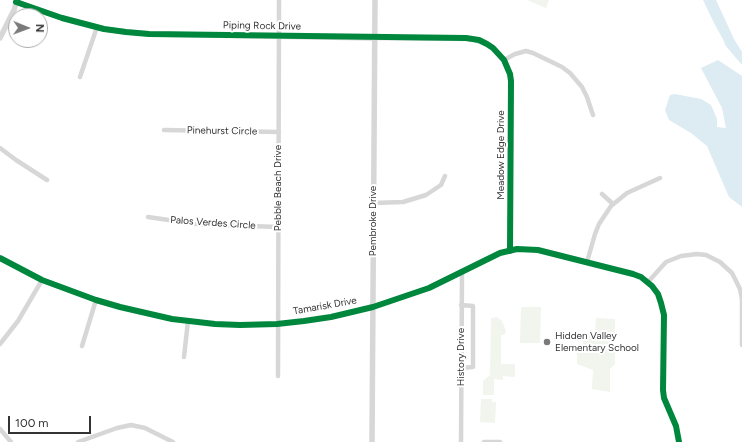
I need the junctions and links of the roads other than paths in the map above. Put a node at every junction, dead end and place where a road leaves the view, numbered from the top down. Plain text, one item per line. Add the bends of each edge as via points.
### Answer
1 (279, 0) edge
2 (375, 0) edge
3 (16, 1) edge
4 (97, 27) junction
5 (279, 36) junction
6 (0, 38) edge
7 (374, 38) junction
8 (504, 60) junction
9 (80, 78) dead end
10 (593, 115) dead end
11 (164, 130) dead end
12 (279, 132) junction
13 (0, 148) edge
14 (445, 176) dead end
15 (660, 178) dead end
16 (47, 180) dead end
17 (602, 194) dead end
18 (373, 203) junction
19 (614, 204) junction
20 (148, 217) dead end
21 (278, 227) junction
22 (510, 250) junction
23 (0, 258) edge
24 (587, 262) junction
25 (462, 273) junction
26 (42, 280) junction
27 (648, 282) junction
28 (96, 300) junction
29 (461, 305) junction
30 (373, 307) junction
31 (188, 321) junction
32 (278, 324) junction
33 (0, 344) edge
34 (742, 345) edge
35 (82, 346) dead end
36 (184, 357) dead end
37 (461, 368) junction
38 (278, 376) dead end
39 (0, 428) edge
40 (11, 442) edge
41 (78, 442) edge
42 (173, 442) edge
43 (372, 442) edge
44 (461, 442) edge
45 (484, 442) edge
46 (500, 442) edge
47 (679, 442) edge

1 - 5 street, Pebble Beach Drive
2 - 7 street, Pembroke Drive
3 - 4 street, Piping Rock Drive via 62,18
3 - 6 street
4 - 5 street, Piping Rock Drive via 149,34
4 - 9 street
5 - 7 street, Piping Rock Drive
5 - 12 street, Pebble Beach Drive
7 - 8 street, Piping Rock Drive via 471,39 493,48
7 - 18 street, Pembroke Drive
8 - 10 street via 526,51 562,67 582,87
8 - 22 street, Meadow Edge Drive via 511,81
11 - 12 street, Pinehurst Circle
12 - 21 street, Pebble Beach Drive
13 - 16 street
14 - 18 street via 438,188 421,197 403,202
15 - 19 street via 632,190
17 - 19 street
18 - 30 street, Pembroke Drive
19 - 24 street via 599,224
20 - 21 street, Palos Verdes Circle via 196,224
21 - 32 street, Pebble Beach Drive
22 - 24 street, Tamarisk Drive via 538,250
22 - 25 street, Tamarisk Drive
23 - 26 street, Tamarisk Drive
24 - 27 street, Tamarisk Drive via 633,274
25 - 29 street, History Drive
25 - 30 street, Tamarisk Drive via 430,288
26 - 28 street, Tamarisk Drive
26 - 33 street via 18,321
27 - 34 street via 666,262 680,256 706,255 720,262 732,273 740,289
27 - 47 street via 658,294 663,310 663,390
28 - 31 street, Tamarisk Drive via 146,314
28 - 35 street
29 - 37 street, History Drive
29 - 37 street via 473,306 473,367
30 - 32 street, Tamarisk Drive via 331,317
30 - 43 street, Pembroke Drive
31 - 32 street, Tamarisk Drive
31 - 36 street
32 - 38 street, Pebble Beach Drive
37 - 44 street, History Drive
39 - 40 street
41 - 42 street via 131,425 145,428
45 - 46 street

